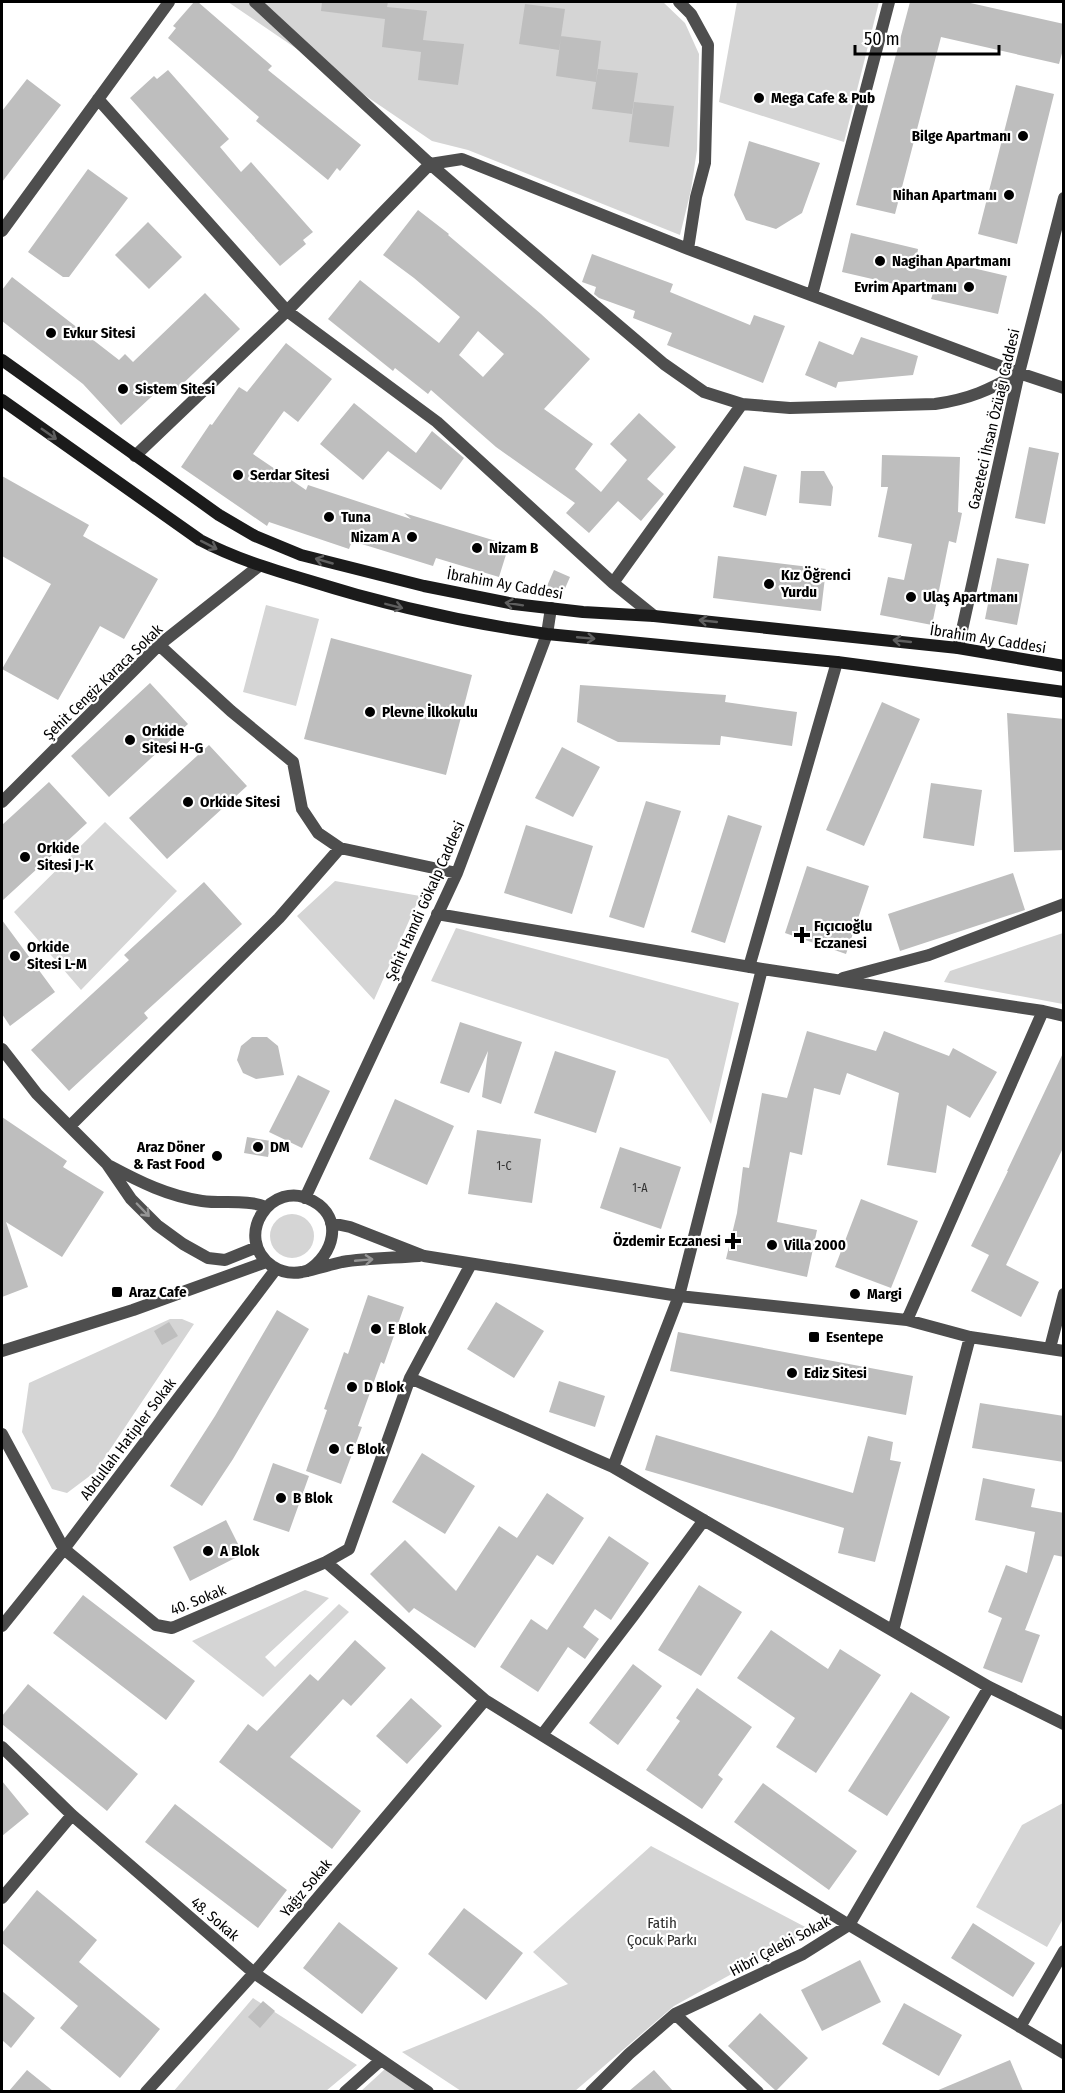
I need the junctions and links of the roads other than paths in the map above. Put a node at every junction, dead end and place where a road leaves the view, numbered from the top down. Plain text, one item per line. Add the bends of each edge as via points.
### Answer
1 (169, 2) edge
2 (255, 2) edge
3 (680, 2) edge
4 (889, 2) edge
5 (98, 99) junction
6 (430, 164) junction
7 (1064, 198) edge
8 (2, 231) edge
9 (688, 249) junction
10 (812, 295) junction
11 (286, 310) junction
12 (2, 360) edge
13 (1019, 373) junction
14 (1064, 388) edge
15 (2, 400) edge
16 (742, 404) junction
17 (135, 456) junction
18 (258, 566) junction
19 (613, 583) junction
20 (551, 608) junction
21 (654, 616) junction
22 (547, 634) junction
23 (159, 645) junction
24 (958, 648) junction
25 (837, 662) junction
26 (1064, 666) edge
27 (1064, 692) edge
28 (2, 802) edge
29 (340, 848) junction
30 (457, 873) junction
31 (1064, 904) edge
32 (437, 914) junction
33 (749, 967) junction
34 (762, 969) junction
35 (836, 980) junction
36 (1043, 1011) junction
37 (1064, 1016) edge
38 (2, 1049) edge
39 (70, 1126) junction
40 (107, 1164) junction
41 (305, 1198) junction
42 (266, 1207) junction
43 (330, 1223) junction
44 (257, 1247) junction
45 (424, 1256) junction
46 (471, 1264) junction
47 (271, 1266) junction
48 (307, 1270) junction
49 (1064, 1294) edge
50 (679, 1296) junction
51 (907, 1320) junction
52 (970, 1337) junction
53 (1050, 1348) junction
54 (2, 1351) edge
55 (1064, 1351) edge
56 (410, 1378) junction
57 (2, 1434) edge
58 (613, 1467) junction
59 (704, 1521) junction
60 (64, 1549) junction
61 (326, 1562) junction
62 (2, 1626) edge
63 (893, 1631) junction
64 (989, 1687) junction
65 (485, 1700) junction
66 (1064, 1724) edge
67 (542, 1735) junction
68 (2, 1747) edge
69 (72, 1815) junction
70 (2, 1898) edge
71 (849, 1925) junction
72 (1064, 1951) edge
73 (254, 1973) junction
74 (675, 2014) junction
75 (1020, 2028) junction
76 (1064, 2053) edge
77 (381, 2060) junction
78 (146, 2091) edge
79 (345, 2091) edge
80 (428, 2091) edge
81 (591, 2091) edge
82 (758, 2091) edge

1 - 5 street
2 - 6 street
3 - 9 street via 708,45 705,163
4 - 10 street
5 - 8 street
5 - 11 street
6 - 9 street via 462,159
6 - 11 street
6 - 16 street via 664,364 704,392
7 - 13 street, Gazeteci İhsan Özüağı Caddesi
9 - 10 street
10 - 13 street
11 - 17 street
11 - 19 street via 437,422
12 - 17 main road, İbrahim Ay Caddesi
13 - 14 street
13 - 16 street via 978,395 935,404 790,408
13 - 24 street, Gazeteci İhsan Özüağı Caddesi
15 -> 18 main road via 200,540
16 - 19 street
20 -> 17 main road, İbrahim Ay Caddesi via 424,586 301,555 246,531
18 -> 22 main road via 404,608
18 - 23 street, Şehit Cengiz Karaca Sokak
19 - 21 street
20 - 21 main road, İbrahim Ay Caddesi
20 - 22 street, Şehit Hamdi Gökalp Caddesi
24 -> 21 main road, İbrahim Ay Caddesi
22 -> 25 main road
22 - 30 street, Şehit Hamdi Gökalp Caddesi
23 - 28 street, Şehit Cengiz Karaca Sokak
23 - 29 street via 293,762 302,809 318,832
24 - 26 main road, İbrahim Ay Caddesi
25 - 27 main road
25 - 33 street
29 - 30 street
29 - 39 street via 279,918
30 - 32 street, Şehit Hamdi Gökalp Caddesi
31 - 35 street via 929,955
32 - 33 street
32 - 41 street, Şehit Hamdi Gökalp Caddesi
33 - 34 street
34 - 35 street
34 - 50 street
35 - 36 street
36 - 37 street
36 - 51 street
38 - 39 street via 36,1094
39 - 40 street
40 - 42 street via 138,1182 177,1197 258,1203
40 -> 44 street via 131,1199 183,1245 208,1258 225,1260
41 - 42 street via 284,1197
41 - 43 street via 321,1207
42 - 44 street via 256,1226
43 - 45 street
43 - 48 street via 330,1246 317,1265
44 - 47 street
45 - 46 street
48 -> 45 street via 343,1262
46 - 50 street
46 - 56 street, 40. Sokak
47 - 48 street via 286,1272
47 - 54 street
47 - 60 street, Abdullah Hatipler Sokak
49 - 53 street
50 - 51 street
50 - 58 street
51 - 52 street
52 - 53 street
52 - 63 street
53 - 55 street
56 - 58 street
56 - 61 street, 40. Sokak via 349,1549
57 - 60 street
58 - 59 street
59 - 63 street
59 - 67 street
60 - 61 street, 40. Sokak via 156,1625 172,1628
60 - 62 street, Abdullah Hatipler Sokak
61 - 65 street
63 - 64 street
64 - 66 street
64 - 71 street, Hibri Çelebi Sokak
65 - 67 street
65 - 73 street, Yağız Sokak
67 - 71 street
68 - 69 street, 48. Sokak
69 - 70 street
69 - 73 street, 48. Sokak
71 - 74 street, Hibri Çelebi Sokak via 803,1954
71 - 75 street
72 - 75 street
73 - 77 street, 48. Sokak
73 - 78 street, Yağız Sokak
74 - 81 street, Hibri Çelebi Sokak
74 - 82 street
75 - 76 street
77 - 79 street
77 - 80 street, 48. Sokak

